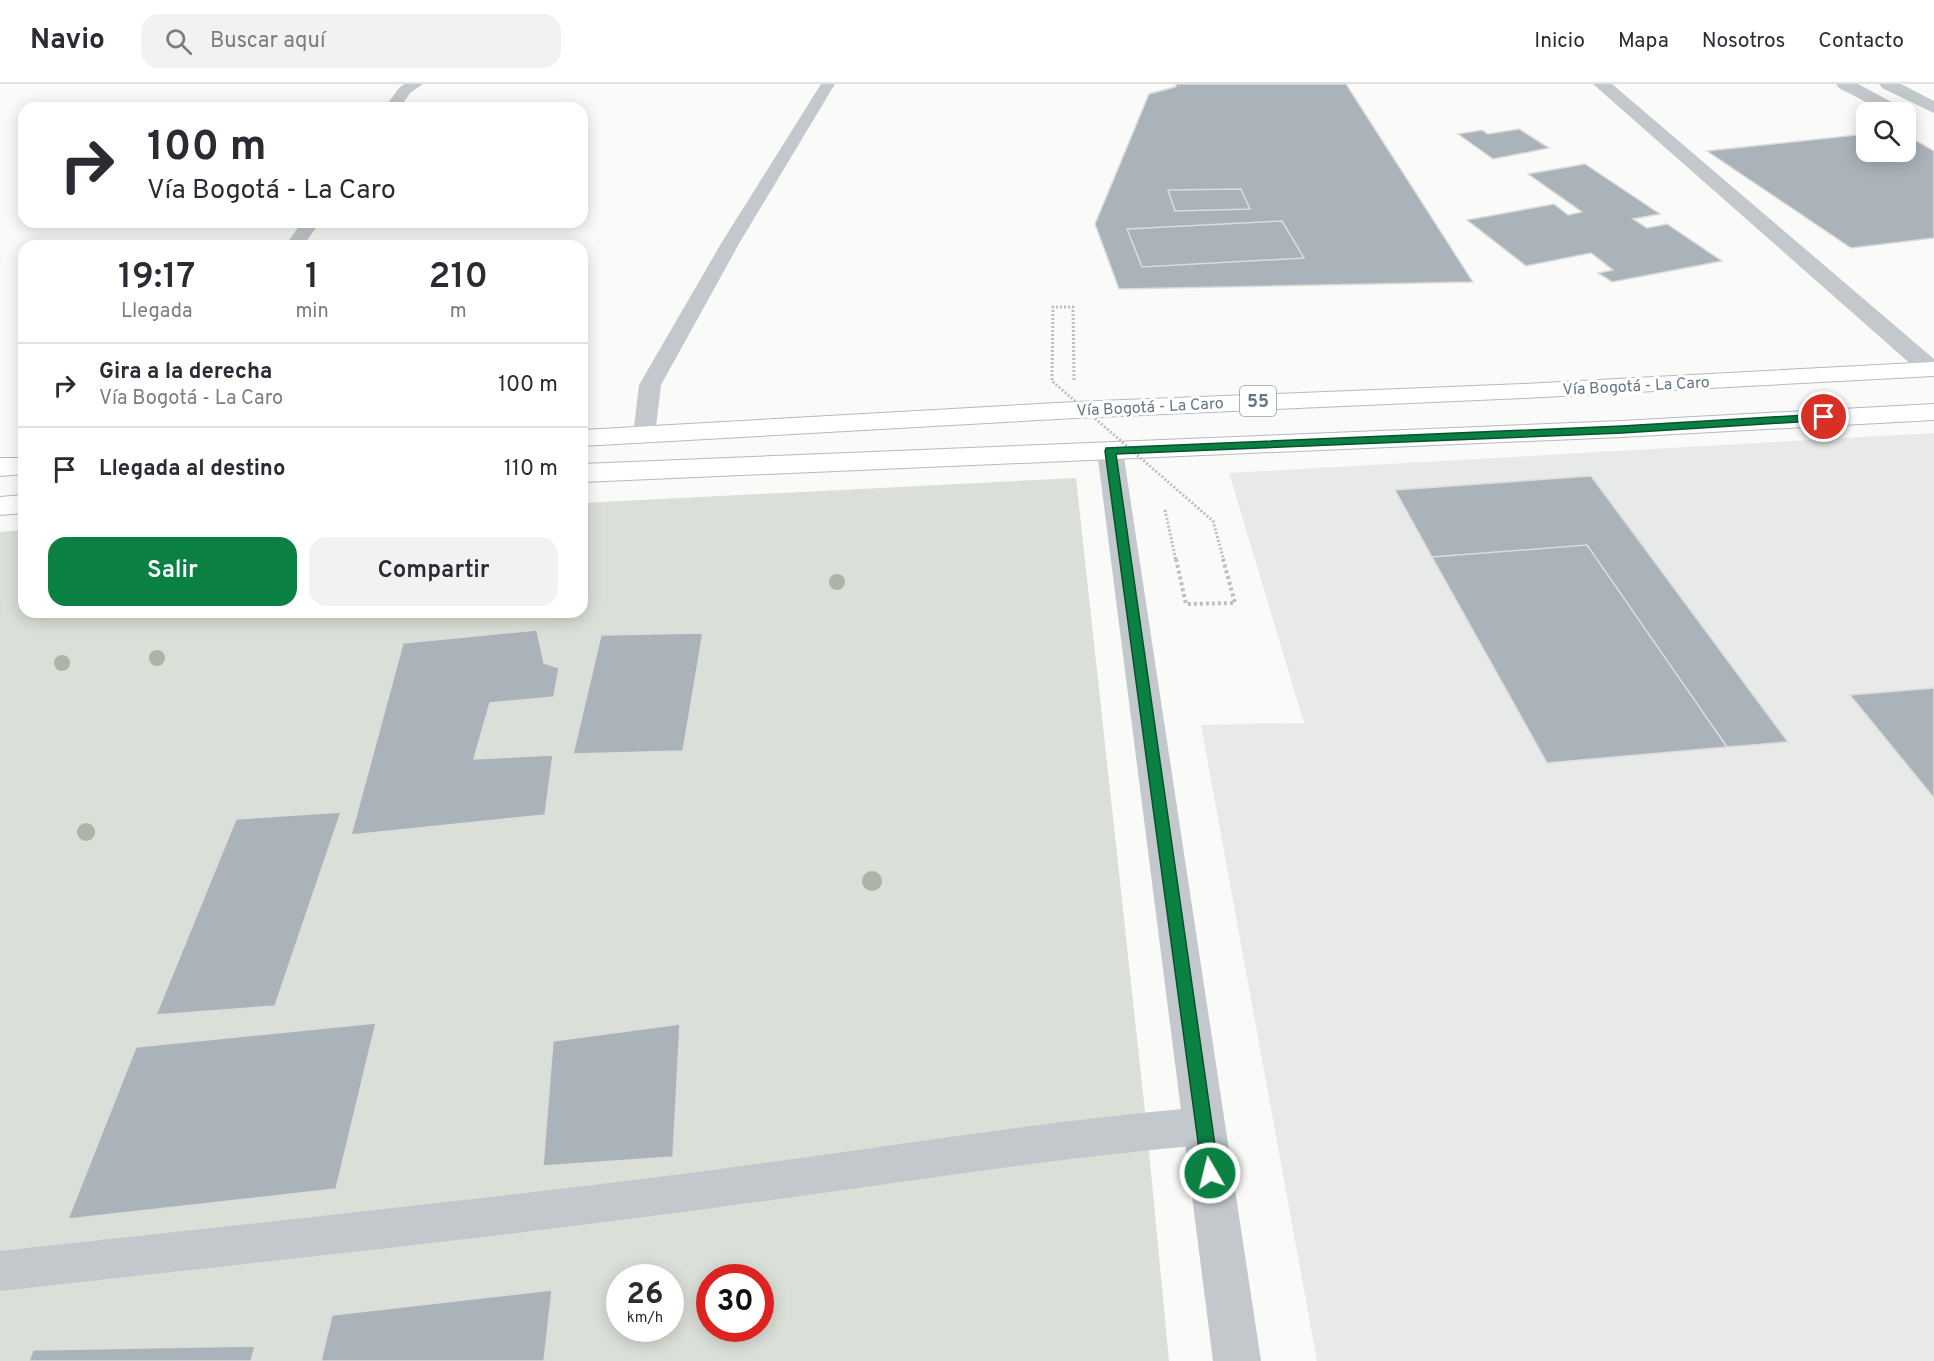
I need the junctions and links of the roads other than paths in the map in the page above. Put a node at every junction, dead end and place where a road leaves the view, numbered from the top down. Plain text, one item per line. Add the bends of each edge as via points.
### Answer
1 (416, 84) edge
2 (828, 84) edge
3 (1602, 84) edge
4 (1845, 84) edge
5 (1888, 84) edge
6 (396, 102) edge
7 (1878, 102) edge
8 (1934, 108) edge
9 (1933, 369) edge
10 (1934, 412) edge
11 (644, 435) junction
12 (588, 438) edge
13 (1110, 451) junction
14 (18, 466) edge
15 (0, 467) edge
16 (588, 473) edge
17 (18, 504) edge
18 (0, 506) edge
19 (1203, 1126) junction
20 (0, 1271) edge
21 (1237, 1361) edge

1 - 6 lane via 405,90
2 - 11 lane via 730,242 650,385
3 - 9 street
4 - 7 street
5 - 8 street
9 - 11 main road, Vía Bogotá - La Caro / 55
10 - 13 main road, 55
11 - 12 main road, Vía Bogotá - La Caro / 55
13 - 16 main road, 55
13 - 19 street
14 - 15 main road
17 - 18 main road
19 - 20 lane via 1147,1130 689,1192
19 - 21 street

